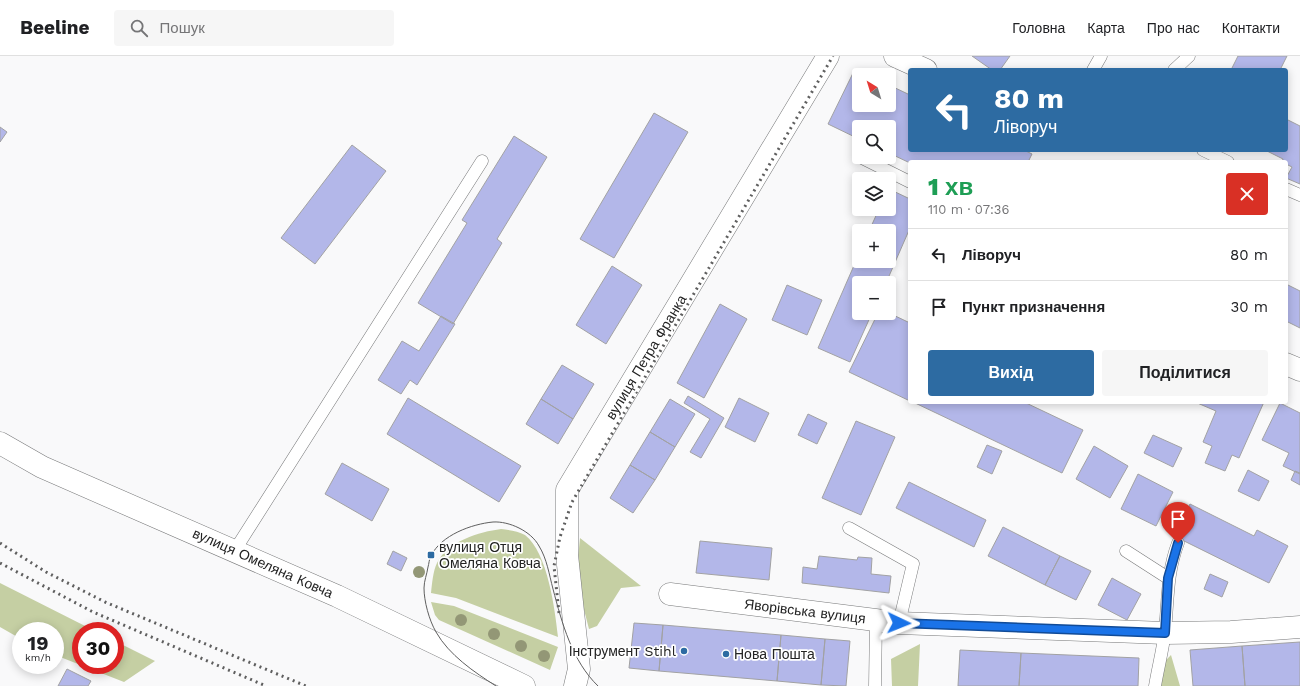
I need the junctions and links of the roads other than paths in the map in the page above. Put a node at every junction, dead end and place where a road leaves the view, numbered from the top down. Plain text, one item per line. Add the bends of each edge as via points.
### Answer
1 (828, 56) edge
2 (895, 56) edge
3 (1101, 56) edge
4 (1189, 56) edge
5 (922, 68) edge
6 (1094, 68) edge
7 (1176, 68) edge
8 (1207, 152) edge
9 (1224, 160) edge
10 (482, 161) dead end
11 (873, 164) edge
12 (908, 181) edge
13 (1288, 190) edge
14 (1300, 195) edge
15 (1288, 365) edge
16 (1300, 370) edge
17 (0, 443) edge
18 (849, 528) dead end
19 (1178, 543) dead end
20 (235, 550) junction
21 (1126, 551) dead end
22 (1168, 578) junction
23 (670, 594) dead end
24 (876, 620) junction
25 (899, 623) junction
26 (1300, 627) edge
27 (1165, 633) junction
28 (524, 686) edge
29 (575, 686) edge
30 (875, 686) edge
31 (1155, 686) edge

1 - 29 street, вулиця Петра Франка via 567,490 567,555 579,669
2 - 5 street
3 - 6 lane
4 - 7 lane
8 - 9 lane
10 - 20 lane
11 - 12 lane
13 - 14 lane
15 - 16 street
17 - 20 street, вулиця Омеляна Ковча via 42,467
18 - 25 lane via 913,564
19 - 22 lane
20 - 28 street, вулиця Омеляна Ковча
21 - 22 lane
22 - 27 lane
23 - 24 street, Яворівська вулиця
24 - 25 street, Яворівська вулиця
24 - 30 lane
25 - 27 street, Яворівська вулиця
26 - 27 street, Яворівська вулиця
27 - 31 lane

